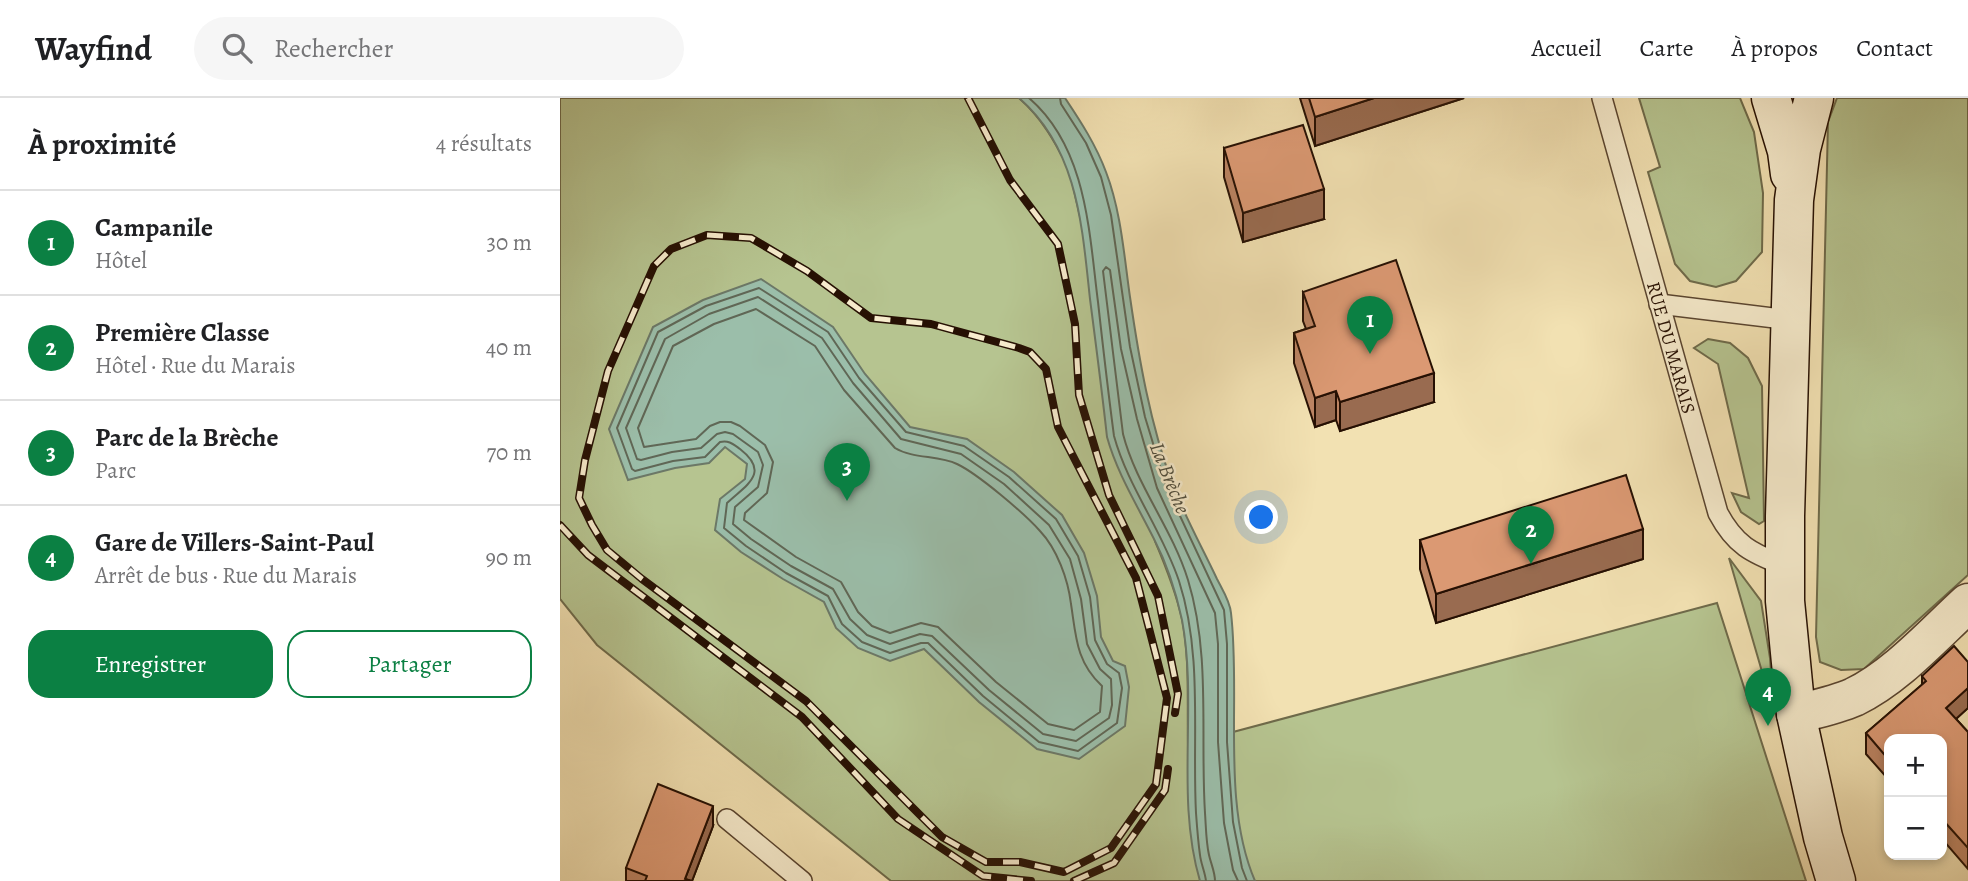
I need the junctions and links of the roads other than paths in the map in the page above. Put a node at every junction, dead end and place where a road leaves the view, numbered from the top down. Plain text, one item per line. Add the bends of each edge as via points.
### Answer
1 (1602, 98) edge
2 (1771, 98) edge
3 (1814, 98) edge
4 (1794, 200) junction
5 (1659, 304) junction
6 (1790, 320) junction
7 (1784, 566) junction
8 (1968, 603) edge
9 (1796, 714) junction
10 (727, 819) dead end
11 (802, 881) edge
12 (1836, 881) edge

1 - 5 lane, RUE DU MARAIS
2 - 4 street via 1787,151
3 - 4 street
4 - 6 street
5 - 6 lane
5 - 7 lane, RUE DU MARAIS via 1718,513 1736,540 1755,555
6 - 7 street
7 - 9 street
8 - 9 street via 1883,680 1831,706
9 - 12 street
10 - 11 lane

